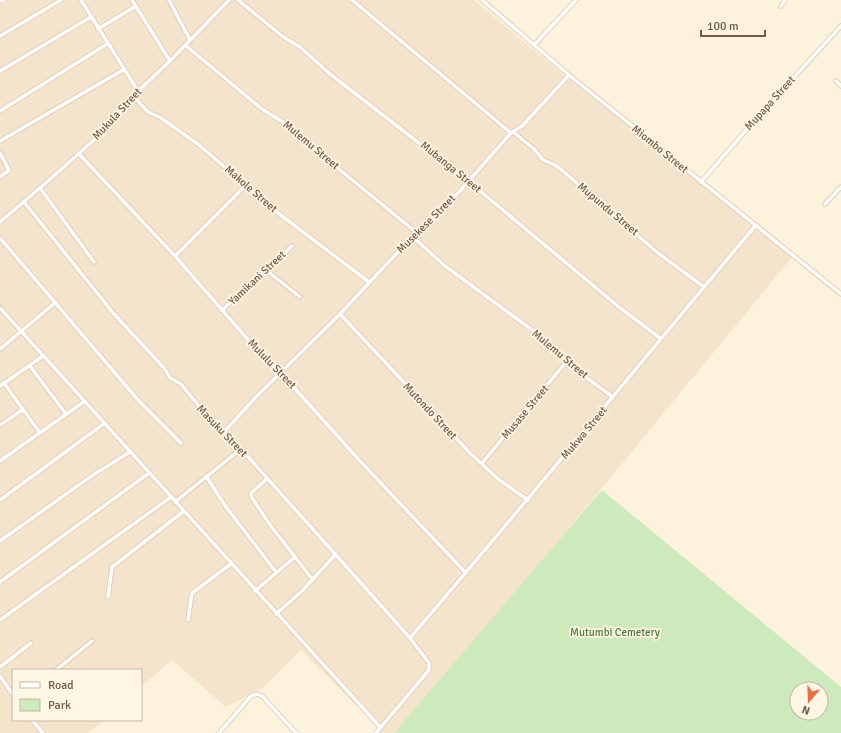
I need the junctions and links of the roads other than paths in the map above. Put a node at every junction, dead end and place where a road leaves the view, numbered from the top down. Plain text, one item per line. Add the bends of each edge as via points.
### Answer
1 (62, 0) edge
2 (81, 0) edge
3 (132, 0) edge
4 (169, 0) edge
5 (230, 0) edge
6 (238, 0) edge
7 (352, 0) edge
8 (482, 0) edge
9 (576, 0) edge
10 (785, 0) edge
11 (136, 6) junction
12 (781, 6) dead end
13 (91, 17) junction
14 (841, 26) edge
15 (98, 29) junction
16 (0, 36) edge
17 (190, 40) junction
18 (107, 44) junction
19 (535, 44) junction
20 (185, 46) junction
21 (170, 61) junction
22 (123, 70) junction
23 (0, 71) edge
24 (569, 75) junction
25 (836, 81) dead end
26 (841, 86) edge
27 (138, 91) junction
28 (133, 96) junction
29 (0, 111) edge
30 (512, 133) junction
31 (0, 140) edge
32 (0, 152) edge
33 (79, 154) junction
34 (0, 177) edge
35 (468, 181) junction
36 (701, 182) junction
37 (247, 184) junction
38 (841, 187) edge
39 (40, 188) junction
40 (24, 202) junction
41 (825, 204) dead end
42 (0, 222) edge
43 (756, 225) junction
44 (417, 233) junction
45 (413, 237) junction
46 (0, 238) edge
47 (292, 246) dead end
48 (175, 256) junction
49 (94, 262) dead end
50 (266, 270) junction
51 (369, 282) junction
52 (704, 287) junction
53 (841, 294) edge
54 (300, 297) dead end
55 (56, 302) junction
56 (0, 309) edge
57 (222, 310) junction
58 (340, 314) junction
59 (21, 332) junction
60 (660, 338) junction
61 (0, 349) edge
62 (43, 356) junction
63 (567, 361) junction
64 (30, 366) junction
65 (281, 373) junction
66 (4, 383) junction
67 (0, 386) edge
68 (613, 397) junction
69 (85, 401) junction
70 (22, 410) junction
71 (66, 414) junction
72 (105, 423) junction
73 (0, 425) edge
74 (224, 432) junction
75 (40, 433) junction
76 (181, 443) dead end
77 (241, 449) junction
78 (130, 452) junction
79 (0, 461) edge
80 (482, 463) junction
81 (149, 473) junction
82 (206, 476) junction
83 (267, 479) junction
84 (171, 497) junction
85 (0, 500) edge
86 (528, 500) junction
87 (175, 502) junction
88 (184, 511) junction
89 (0, 541) edge
90 (336, 554) junction
91 (295, 557) junction
92 (231, 564) junction
93 (276, 572) junction
94 (466, 573) junction
95 (313, 580) junction
96 (0, 582) edge
97 (255, 591) junction
98 (108, 597) dead end
99 (276, 614) junction
100 (0, 620) edge
101 (188, 620) dead end
102 (410, 638) junction
103 (92, 641) dead end
104 (31, 643) dead end
105 (0, 667) edge
106 (57, 669) edge
107 (0, 676) edge
108 (12, 694) edge
109 (33, 721) edge
110 (381, 728) junction
111 (43, 733) edge
112 (219, 733) edge
113 (296, 733) edge
114 (376, 733) edge

1 - 16 street
2 - 13 street
3 - 11 street
4 - 17 street
5 - 17 street, Mukula Street
6 - 35 street, Mubanga Street
7 - 30 street, Mupundu Street
8 - 19 street, Miombo Street
9 - 19 street
10 - 12 street
11 - 15 street
11 - 21 street
13 - 15 street
13 - 23 street
14 - 36 street, Mupapa Street
15 - 18 street
17 - 20 street, Mukula Street
18 - 22 street
18 - 29 street
19 - 24 street, Miombo Street
20 - 21 street, Mukula Street
20 - 44 street, Mulemu Street via 262,108 286,124
21 - 27 street, Mukula Street
22 - 27 street
22 - 31 street
24 - 30 street, Musekese Street via 522,126
24 - 36 street, Miombo Street
25 - 26 street
27 - 28 street, Mukula Street
28 - 33 street, Mukula Street
28 - 37 street, Makole Street via 148,112 161,118 199,145
30 - 35 street, Musekese Street
30 - 52 street, Mupundu Street via 534,149 543,160 564,172 658,253
32 - 34 street via 10,170
33 - 39 street, Mukula Street
33 - 48 street, Mululu Street
35 - 44 street, Musekese Street
35 - 60 street, Mubanga Street
36 - 43 street, Miombo Street
37 - 48 street
37 - 51 street, Makole Street via 278,213
38 - 41 street
39 - 40 street, Mukula Street
39 - 49 street
40 - 42 street, Mukula Street
40 - 74 street, Masuku Street via 114,314 170,378 181,384 194,402
43 - 52 street, Mukwa Street
43 - 53 street, Miombo Street
44 - 45 street, Musekese Street
45 - 51 street, Musekese Street
45 - 63 street, Mulemu Street via 445,266 539,335
46 - 55 street
47 - 50 street, Yamikani Street
48 - 57 street, Mululu Street
50 - 54 street
50 - 57 street, Yamikani Street
51 - 58 street, Musekese Street
52 - 60 street, Mukwa Street
55 - 59 street
55 - 76 street via 138,400
56 - 59 street
57 - 65 street, Mululu Street via 264,358
58 - 65 street, Musekese Street
58 - 80 street, Mutondo Street
59 - 61 street
59 - 62 street
60 - 68 street, Mukwa Street
62 - 64 street
62 - 69 street
63 - 68 street, Mulemu Street
63 - 80 street, Musase Street
64 - 66 street
64 - 71 street
65 - 74 street, Musekese Street
65 - 94 street, Mululu Street
66 - 67 street
66 - 70 street
68 - 86 street, Mukwa Street
69 - 71 street
69 - 72 street
70 - 73 street
70 - 75 street
71 - 75 street
72 - 78 street
72 - 85 street
74 - 77 street, Masuku Street
75 - 79 street
77 - 82 street
77 - 83 street, Masuku Street
78 - 81 street
78 - 89 street
80 - 86 street, Mutondo Street via 498,479
81 - 84 street
81 - 96 street
82 - 87 street
82 - 93 street via 226,507
83 - 90 street, Masuku Street
83 - 91 street via 251,493 251,496
84 - 87 street
84 - 100 street
86 - 94 street, Mukwa Street
87 - 88 street
88 - 92 street
88 - 98 street via 112,567
90 - 95 street
90 - 102 street, Masuku Street
91 - 93 street
91 - 95 street
92 - 97 street
92 - 101 street via 192,593
93 - 97 street
94 - 102 street, Mukwa Street
95 - 99 street
97 - 99 street
99 - 110 street
102 - 110 street, Masuku Street via 429,664 429,670
103 - 106 street
104 - 105 street
107 - 108 street
109 - 111 street
110 - 114 street, Masuku Street
112 - 113 street via 252,696 257,694 262,696

